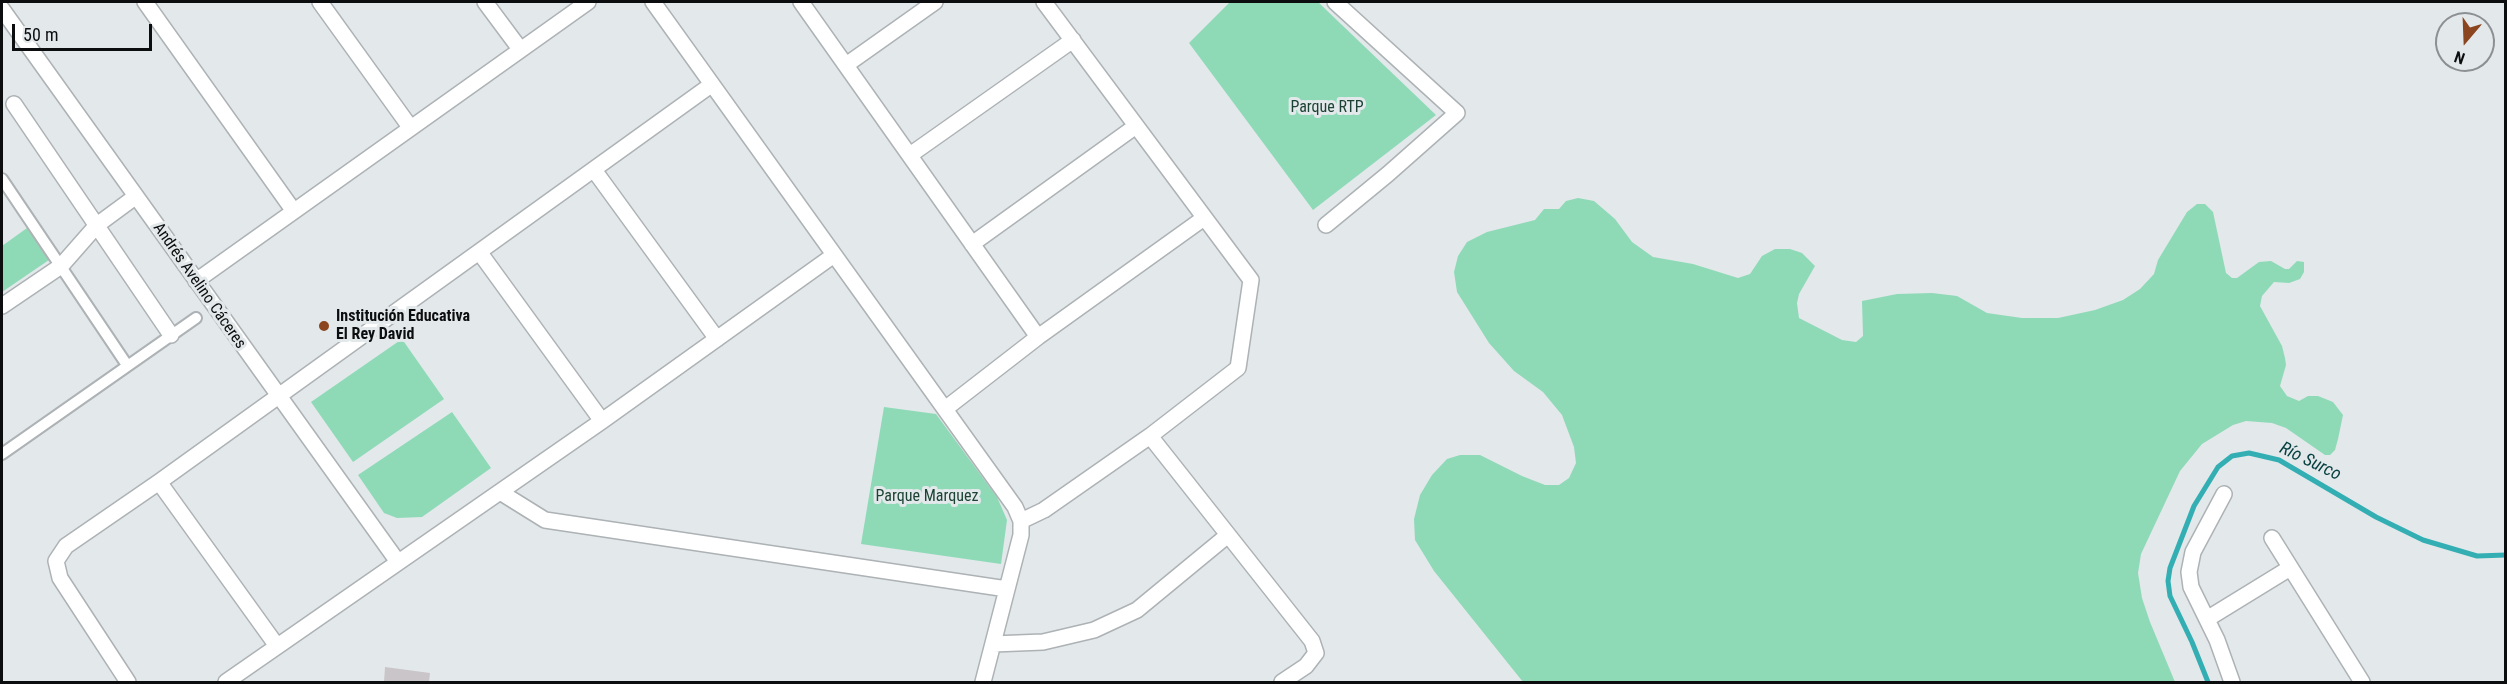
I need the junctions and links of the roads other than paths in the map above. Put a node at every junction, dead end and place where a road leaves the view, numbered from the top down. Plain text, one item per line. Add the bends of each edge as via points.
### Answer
1 (145, 2) edge
2 (320, 2) edge
3 (485, 2) edge
4 (588, 2) edge
5 (653, 2) edge
6 (801, 2) edge
7 (935, 2) edge
8 (1044, 2) edge
9 (1335, 2) edge
10 (2, 9) edge
11 (1073, 40) junction
12 (520, 49) junction
13 (846, 65) junction
14 (711, 85) junction
15 (14, 104) dead end
16 (1136, 126) junction
17 (410, 127) junction
18 (910, 155) junction
19 (594, 170) junction
20 (2, 179) edge
21 (135, 197) junction
22 (293, 210) junction
23 (1204, 218) junction
24 (97, 225) junction
25 (1326, 225) dead end
26 (972, 244) junction
27 (480, 253) junction
28 (834, 255) junction
29 (61, 266) junction
30 (196, 281) junction
31 (2, 306) edge
32 (196, 318) dead end
33 (171, 335) junction
34 (1038, 337) junction
35 (717, 339) junction
36 (127, 365) junction
37 (278, 397) junction
38 (945, 410) junction
39 (602, 421) junction
40 (1150, 436) junction
41 (2, 454) edge
42 (159, 482) junction
43 (500, 492) junction
44 (2224, 494) dead end
45 (1021, 521) junction
46 (1228, 535) junction
47 (2272, 537) dead end
48 (398, 562) junction
49 (2290, 568) junction
50 (1007, 589) junction
51 (2207, 619) junction
52 (993, 644) junction
53 (277, 646) junction
54 (128, 682) edge
55 (226, 682) edge
56 (983, 682) edge
57 (1282, 682) edge
58 (2232, 682) edge
59 (2362, 682) edge

1 - 22 street
2 - 17 street
3 - 12 street
4 - 12 street
5 - 14 street
6 - 13 street
7 - 13 street
8 - 11 street
9 - 25 street via 1457,113
10 - 21 street, Andrés Avelino Cáceres
11 - 16 street
11 - 18 street
12 - 17 street
13 - 18 street
14 - 19 street
14 - 28 street
15 - 24 street
16 - 23 street
16 - 26 street
17 - 22 street
18 - 26 street
19 - 27 street
19 - 35 street
20 - 29 street
21 - 24 street
21 - 30 street, Andrés Avelino Cáceres
22 - 30 street
23 - 34 street
23 - 40 street via 1251,280 1238,368
24 - 29 street
24 - 33 street
26 - 34 street
27 - 37 street
27 - 39 street
28 - 35 street
28 - 38 street
29 - 31 street
29 - 36 street
30 - 37 street, Andrés Avelino Cáceres
32 - 33 street
33 - 36 street
34 - 38 street
35 - 39 street
36 - 41 street
37 - 42 street
37 - 48 street, Andrés Avelino Cáceres
38 - 45 street
39 - 43 street
40 - 45 street via 1044,510
40 - 46 street
42 - 53 street
42 - 54 street via 66,546 56,561 60,578
43 - 48 street
43 - 50 street via 546,520
44 - 51 street via 2193,552 2189,572 2191,587
45 - 50 street
46 - 52 street via 1137,610 1095,630 1043,642
46 - 57 street via 1312,641 1316,653 1306,666
47 - 49 street
48 - 53 street
49 - 51 street
49 - 59 street
50 - 52 street
51 - 58 street
52 - 56 street
53 - 55 street

